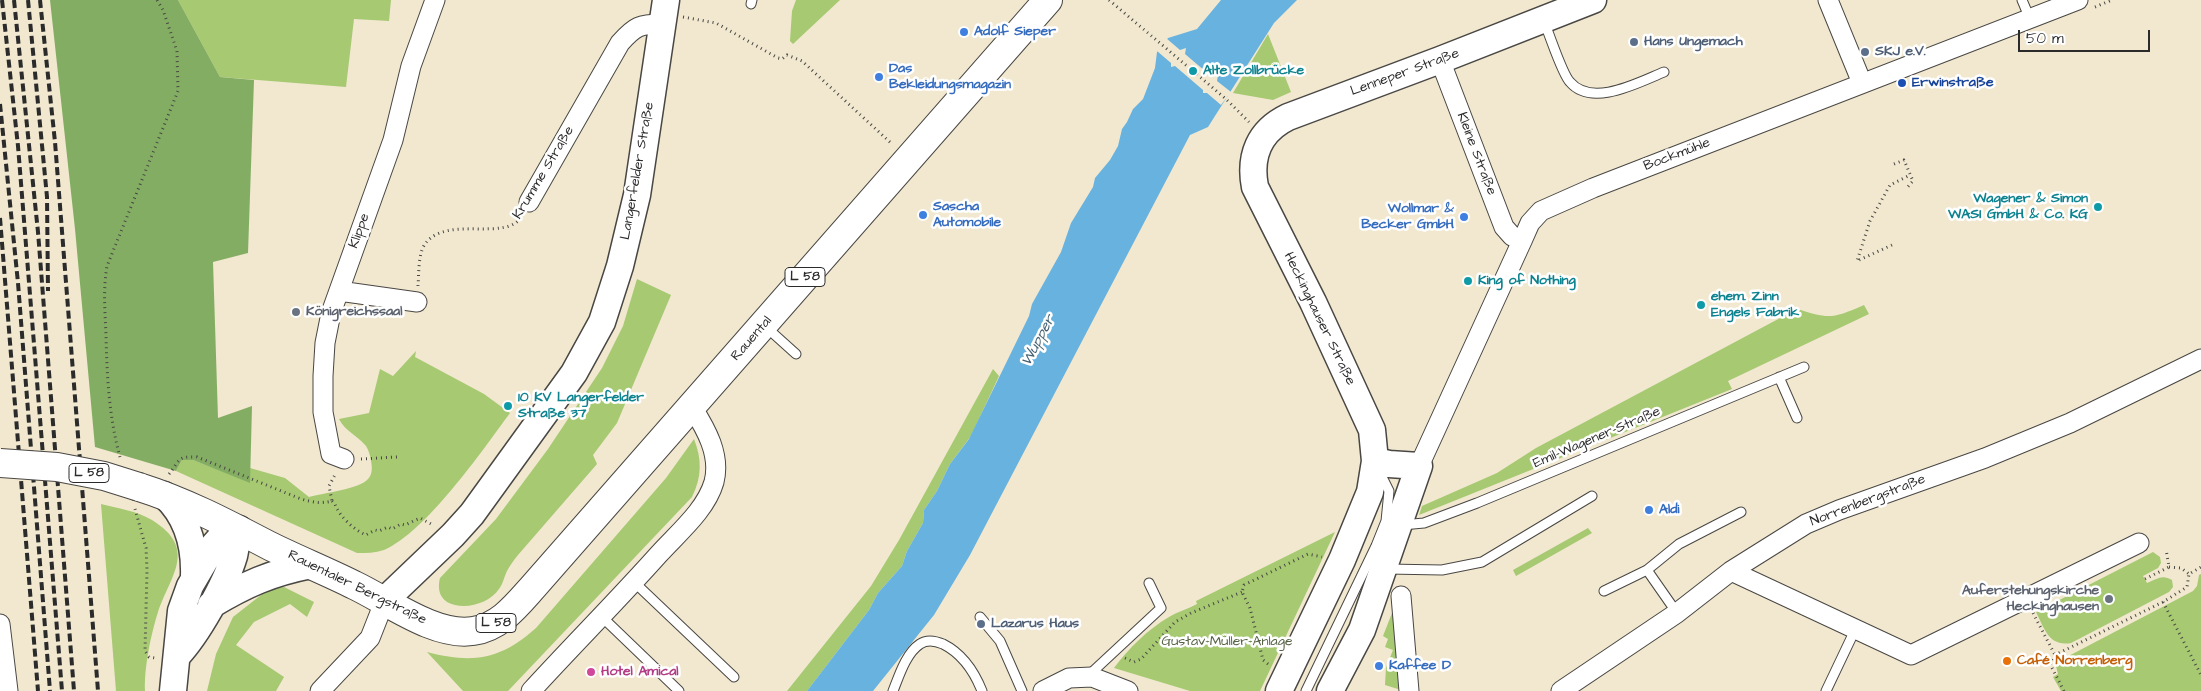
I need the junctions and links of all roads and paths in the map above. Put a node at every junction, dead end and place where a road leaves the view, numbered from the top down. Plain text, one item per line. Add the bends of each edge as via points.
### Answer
1 (157, 0) edge
2 (435, 0) edge
3 (1048, 0) edge
4 (1109, 0) edge
5 (1593, 0) edge
6 (1828, 0) edge
7 (2022, 0) edge
8 (2078, 0) edge
9 (664, 12) edge
10 (688, 17) dead end
11 (1543, 19) junction
12 (2030, 19) junction
13 (1440, 60) junction
14 (1664, 72) dead end
15 (1862, 83) junction
16 (1261, 139) junction
17 (908, 158) junction
18 (1894, 164) dead end
19 (1910, 175) junction
20 (1906, 189) dead end
21 (530, 202) joint
22 (1522, 241) junction
23 (1892, 245) dead end
24 (339, 291) junction
25 (416, 302) joint
26 (764, 325) junction
27 (796, 354) dead end
28 (2201, 359) edge
29 (1804, 367) dead end
30 (1779, 377) junction
31 (692, 407) junction
32 (1797, 418) dead end
33 (119, 452) dead end
34 (184, 456) dead end
35 (397, 457) dead end
36 (344, 459) junction
37 (1375, 461) junction
38 (0, 463) edge
39 (1418, 466) junction
40 (152, 491) junction
41 (1592, 496) dead end
42 (332, 501) junction
43 (1741, 512) dead end
44 (137, 516) dead end
45 (414, 521) dead end
46 (1399, 525) junction
47 (235, 528) junction
48 (2139, 543) dead end
49 (2166, 549) dead end
50 (1342, 560) junction
51 (311, 566) junction
52 (2169, 567) junction
53 (2201, 567) edge
54 (1384, 569) junction
55 (1647, 570) junction
56 (1731, 571) junction
57 (2189, 574) junction
58 (194, 576) junction
59 (2145, 579) dead end
60 (634, 582) junction
61 (1149, 584) dead end
62 (1604, 591) dead end
63 (1242, 592) junction
64 (1401, 596) dead end
65 (385, 600) junction
66 (2163, 602) junction
67 (210, 605) junction
68 (2033, 612) dead end
69 (1677, 613) junction
70 (602, 616) junction
71 (980, 617) dead end
72 (0, 624) edge
73 (1855, 630) junction
74 (1120, 654) dead end
75 (2055, 655) junction
76 (175, 671) edge
77 (2201, 675) edge
78 (734, 677) dead end
79 (1078, 678) junction
80 (1341, 684) edge
81 (1291, 685) edge
82 (8, 691) edge
83 (320, 691) edge
84 (531, 691) edge
85 (679, 691) edge
86 (893, 691) edge
87 (982, 691) edge
88 (1022, 691) edge
89 (1044, 691) edge
90 (1127, 691) edge
91 (1409, 691) edge
92 (1561, 691) edge
93 (1826, 691) edge
94 (2064, 691) edge

1 - 33 path via 177,51 178,91 107,266 104,293 108,388 112,428
2 - 24 street, Klippe via 411,66 393,140
3 - 17 main road, Rauental / L 58
4 - 16 path via 1226,99
5 - 11 main road, Lenneper Straße
6 - 15 street
7 - 12 lane
8 - 12 street, Bockmühle
9 - 21 street, Krumme Straße via 630,32 620,43
9 - 65 main road, Langerfelder Straße via 636,195 620,266 602,322 574,373 472,514
10 - 17 path via 716,23 778,58 787,55 802,61
11 - 13 main road, Lenneper Straße
11 - 14 lane via 1568,81 1577,89 1592,94 1609,93
12 - 15 street, Bockmühle
13 - 16 main road, Lenneper Straße via 1288,117
13 - 22 street, Kleine Straße via 1504,227
15 - 22 street, Bockmühle via 1541,211 1530,223
16 - 37 main road, Heckinghauser Straße via 1254,152 1255,187 1372,430
17 - 26 main road, Rauental / L 58
18 - 19 path via 1904,160
19 - 20 path via 1913,181
19 - 23 path via 1890,185 1870,221 1857,261
21 - 25 path, Krumme Straße via 518,222 505,227 445,230 425,244
22 - 39 street, Bockmühle
24 - 25 street
24 - 36 street, Klippe via 325,343 323,412 332,454
26 - 27 lane
26 - 31 main road, Rauental / L 58
28 - 56 street, Norrenbergstraße via 2070,423 1806,524
29 - 30 lane, Emil-Wagener-Straße
30 - 32 lane
30 - 46 lane, Emil-Wagener-Straße via 1477,503 1424,523
31 - 60 street via 713,447 714,481 698,510
31 - 65 main road, Rauentaler Bergstraße / L 58 via 507,616 490,626 464,632 423,622
34 - 42 path via 196,457 315,503
35 - 36 path
36 - 42 path via 329,486
37 - 39 main road
37 - 50 main road, Heckinghauser Straße via 1370,492
37 - 81 lane via 1389,491 1386,521 1376,546
38 - 40 main road, Rauentaler Bergstraße / L 58, bridge via 57,467 104,476
39 - 46 main road
40 - 47 main road, Rauentaler Bergstraße / L 58
40 - 58 main road via 174,504 187,527 193,549
41 - 54 lane via 1482,562 1442,570
42 - 45 path via 338,512 366,535
43 - 55 lane via 1679,544
44 - 76 path via 148,570 145,651 149,657
46 - 54 main road
47 - 51 main road, Rauentaler Bergstraße / L 58
47 - 58 main road via 214,545
47 - 67 main road via 234,556
48 - 73 street via 1911,655
49 - 52 path
50 - 63 path via 1308,554 1244,585
50 - 81 main road, Heckinghauser Straße
51 - 65 main road, Rauentaler Bergstraße / L 58
51 - 67 main road via 264,577
52 - 57 path via 2180,568
52 - 59 path
53 - 57 path
54 - 80 main road
55 - 62 lane
55 - 69 lane
56 - 69 street, Norrenbergstraße
56 - 73 street
57 - 66 path via 2187,587
58 - 76 main road via 181,612
60 - 70 street
60 - 78 lane
61 - 79 lane via 1161,608
63 - 74 path via 1175,622 1141,659 1134,662
63 - 81 path via 1250,608 1263,660
64 - 91 street
65 - 83 street, Langerfelder Straße via 370,638
66 - 75 path
66 - 77 path
67 - 76 main road
68 - 75 path
69 - 92 street, Norrenbergstraße
70 - 84 street
70 - 85 lane
71 - 88 lane via 1000,641
72 - 82 street
73 - 93 lane
75 - 94 path via 2050,664
79 - 89 street
79 - 90 street via 1098,679
86 - 87 lane via 905,663 920,644 927,641 956,650 974,673

